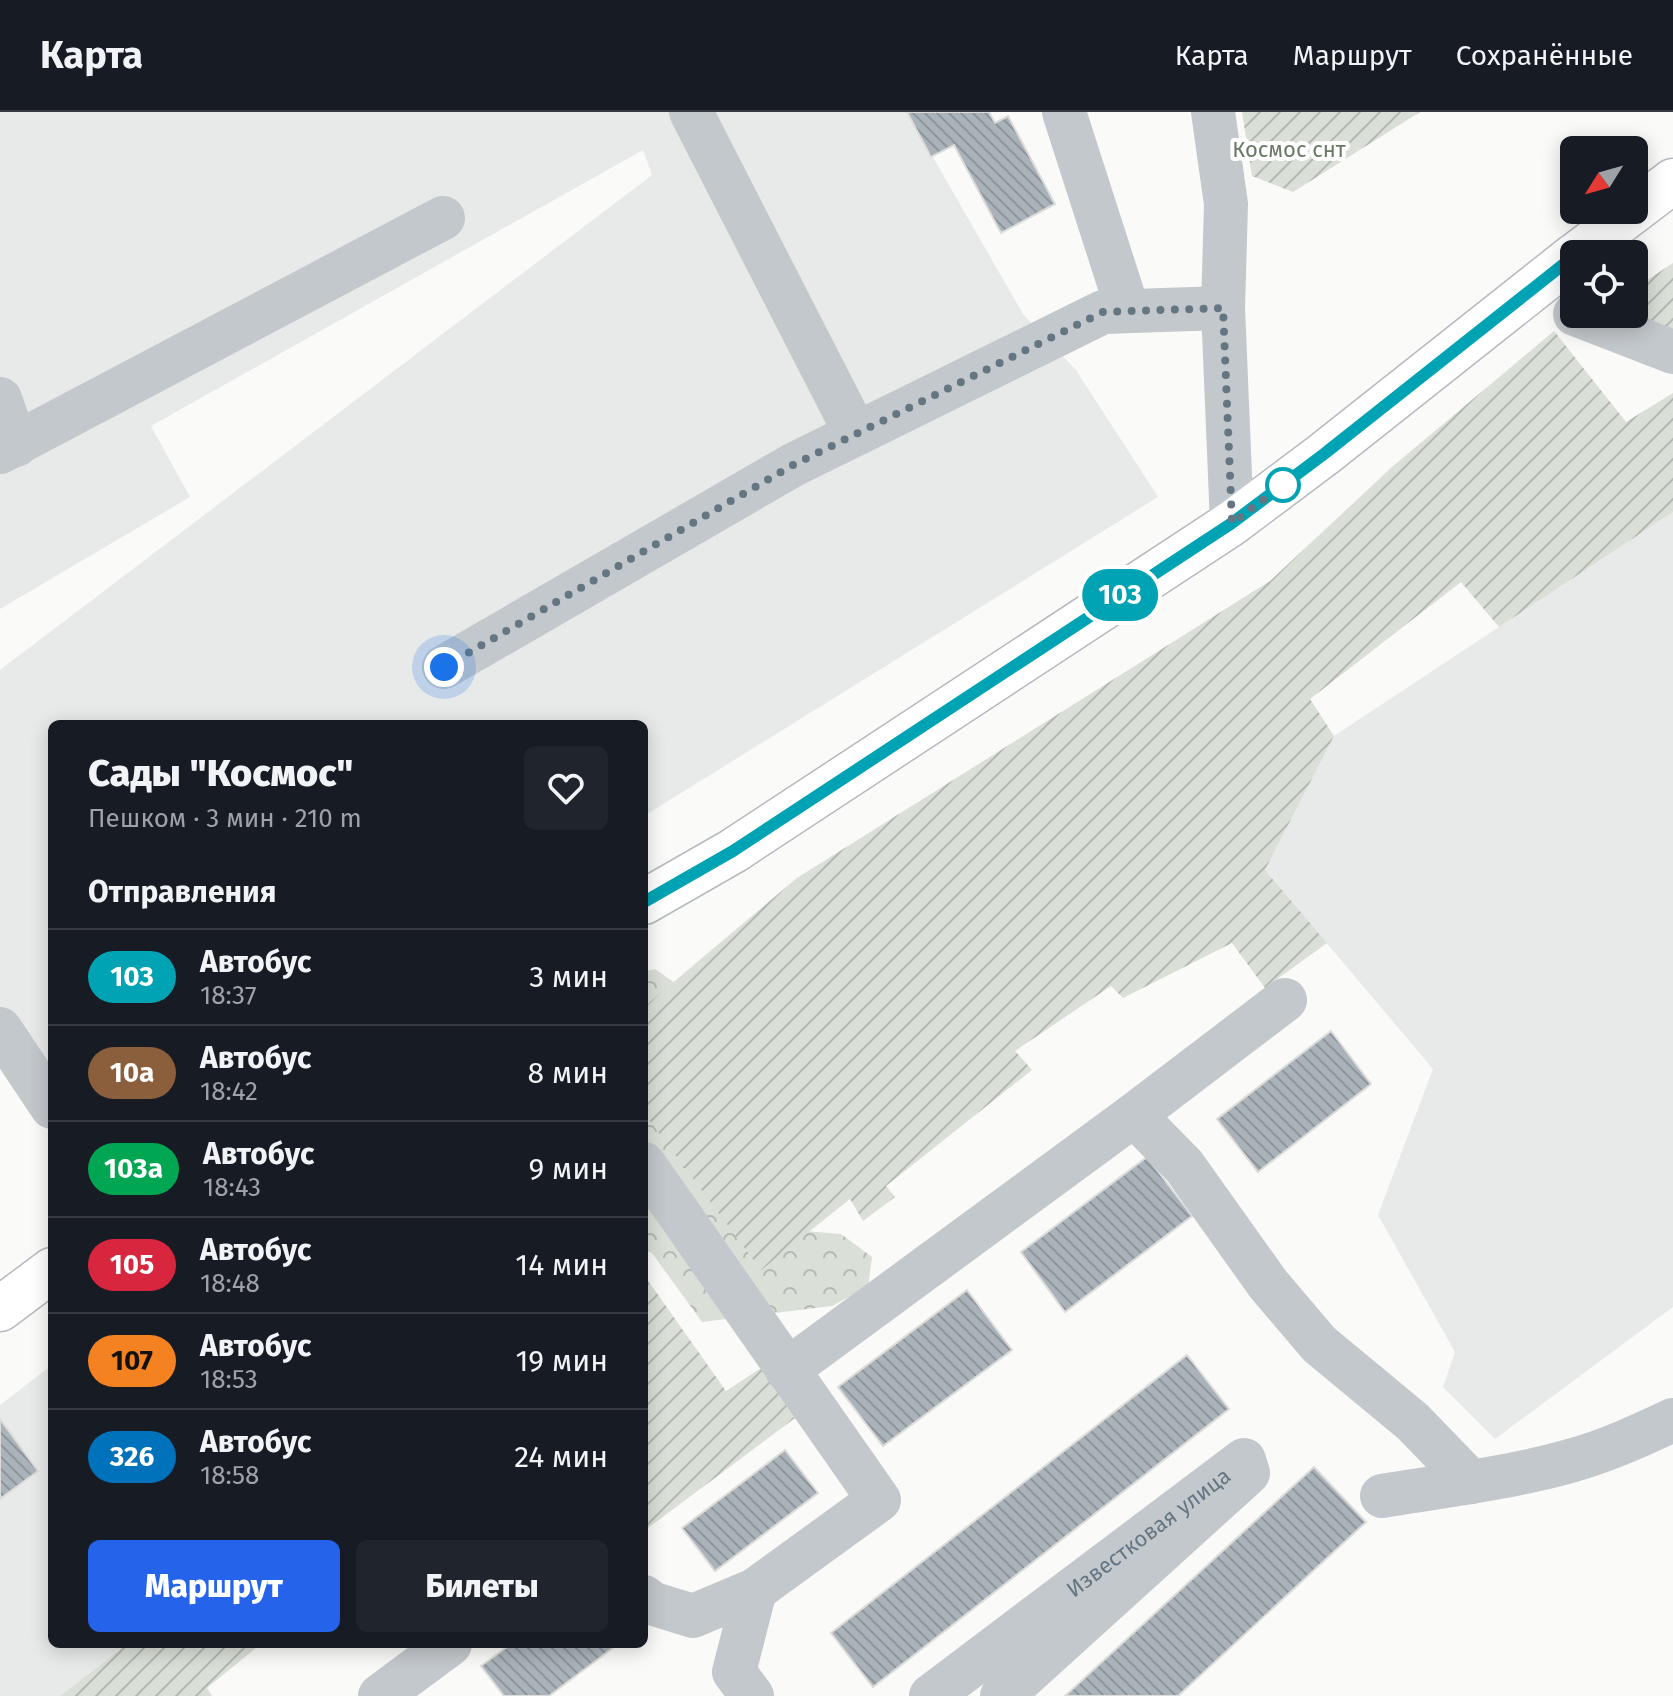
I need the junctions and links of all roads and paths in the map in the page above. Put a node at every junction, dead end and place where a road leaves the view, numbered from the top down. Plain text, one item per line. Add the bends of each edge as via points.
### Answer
1 (691, 112) edge
2 (1064, 112) edge
3 (1213, 112) edge
4 (1673, 181) edge
5 (443, 218) dead end
6 (1596, 240) edge
7 (1560, 267) edge
8 (1524, 294) junction
9 (1223, 308) junction
10 (1560, 308) edge
11 (1128, 311) junction
12 (1610, 328) edge
13 (1673, 352) edge
14 (0, 399) edge
15 (856, 434) junction
16 (8, 448) edge
17 (1232, 523) junction
18 (444, 667) dead end
19 (648, 900) edge
20 (1285, 1000) dead end
21 (0, 1029) edge
22 (48, 1101) edge
23 (1134, 1115) junction
24 (648, 1170) edge
25 (48, 1273) edge
26 (0, 1309) edge
27 (787, 1370) junction
28 (1673, 1420) edge
29 (1471, 1482) junction
30 (1382, 1496) dead end
31 (755, 1590) junction
32 (648, 1600) edge
33 (445, 1648) edge
34 (380, 1696) edge
35 (752, 1696) edge
36 (931, 1696) edge
37 (1002, 1696) edge

1 - 15 street
2 - 11 street
3 - 9 street via 1226,204
4 - 6 main road
5 - 16 street
7 - 8 main road
8 - 10 street
8 - 17 main road
9 - 11 street
9 - 17 street
11 - 15 street via 1103,312
12 - 13 street
14 - 16 street
15 - 18 street via 793,465
17 - 19 main road via 733,851
20 - 23 street
21 - 22 street
23 - 27 street
23 - 29 street via 1184,1166 1268,1284 1319,1344 1413,1422
24 - 27 street
25 - 26 main road
27 - 31 street via 879,1500
28 - 29 street via 1569,1461
29 - 30 street
31 - 32 street via 693,1616
31 - 35 street via 734,1672
33 - 34 street
36 - 37 street, Известковая улица via 1244,1460 1248,1473

